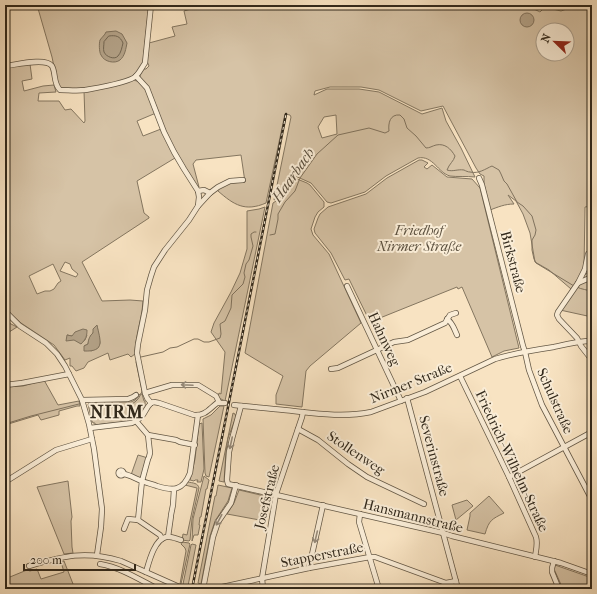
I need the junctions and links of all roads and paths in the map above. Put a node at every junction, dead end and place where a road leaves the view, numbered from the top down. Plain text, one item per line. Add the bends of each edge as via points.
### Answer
1 (9, 5) edge
2 (151, 5) edge
3 (5, 6) edge
4 (5, 66) edge
5 (136, 76) junction
6 (479, 178) dead end
7 (244, 180) dead end
8 (198, 191) junction
9 (210, 193) junction
10 (198, 206) junction
11 (588, 254) dead end
12 (592, 277) edge
13 (347, 286) dead end
14 (576, 286) junction
15 (5, 311) edge
16 (456, 313) dead end
17 (447, 319) junction
18 (457, 335) dead end
19 (592, 341) edge
20 (578, 342) junction
21 (377, 350) junction
22 (525, 352) junction
23 (592, 360) edge
24 (331, 369) dead end
25 (69, 374) junction
26 (460, 376) junction
27 (5, 384) edge
28 (145, 393) junction
29 (136, 394) dead end
30 (407, 398) junction
31 (82, 400) junction
32 (401, 401) junction
33 (219, 402) junction
34 (151, 403) junction
35 (225, 403) dead end
36 (234, 405) dead end
37 (241, 406) junction
38 (303, 412) junction
39 (198, 415) junction
40 (136, 421) junction
41 (90, 428) junction
42 (298, 429) junction
43 (592, 432) edge
44 (148, 435) junction
45 (92, 439) junction
46 (195, 445) junction
47 (564, 447) junction
48 (124, 474) dead end
49 (509, 477) junction
50 (142, 481) junction
51 (5, 482) edge
52 (236, 485) junction
53 (174, 489) junction
54 (276, 494) junction
55 (592, 500) edge
56 (424, 504) dead end
57 (323, 506) junction
58 (360, 514) junction
59 (138, 520) junction
60 (124, 529) dead end
61 (443, 533) junction
62 (168, 537) junction
63 (162, 539) junction
64 (181, 540) dead end
65 (97, 556) junction
66 (370, 557) junction
67 (535, 557) junction
68 (554, 561) junction
69 (100, 564) dead end
70 (29, 566) dead end
71 (309, 568) junction
72 (146, 572) junction
73 (592, 574) edge
74 (158, 578) junction
75 (262, 578) junction
76 (456, 581) junction
77 (153, 588) edge
78 (184, 589) edge
79 (203, 589) edge
80 (213, 589) edge
81 (263, 589) edge
82 (379, 589) edge
83 (458, 589) edge
84 (560, 589) edge

1 - 3 street
2 - 5 street via 145,63
4 - 5 street via 33,62 48,64 52,66 60,90 91,89
5 - 8 street via 147,88 164,132
6 - 22 street, Birkstraße
7 - 9 street via 230,182
8 - 9 street
8 - 10 street
9 - 10 street
10 - 28 street via 158,260 148,285 137,353
11 - 14 street via 585,269
12 - 14 street
13 - 21 street, Hahnweg
14 - 20 street via 559,309 558,315
15 - 25 street via 20,326 51,348
16 - 17 street
17 - 18 street
17 - 21 street via 408,340 394,342
19 - 20 street, Nirmer Straße
20 - 22 street, Nirmer Straße
20 - 23 street
21 - 24 street
21 - 32 street, Hahnweg
22 - 26 street, Nirmer Straße via 495,359
22 - 47 street, Schulstraße via 542,405
25 - 27 street
25 - 31 street
26 - 30 street, Nirmer Straße
26 - 49 street, Friedrich-Wilhelm-Straße
33 -> 28 street via 216,396 198,386 172,385
28 - 34 street
29 - 31 street via 128,399
30 - 32 street, Nirmer Straße
30 - 61 street, Severinstraße
31 - 41 street
32 - 38 street, Nirmer Straße via 361,414
33 - 35 street
33 - 39 street
34 - 39 street
34 - 40 street via 142,417
36 - 37 street, Nirmer Straße
37 - 38 street, Nirmer Straße
37 -> 52 street, Hansmannstraße via 229,452 227,480 228,484
38 - 42 street, Josefstraße
39 - 46 street
40 - 41 street
40 - 44 street
41 - 45 street
42 - 54 street, Josefstraße
42 - 56 street, Stollenweg via 318,440 367,477
43 - 47 street
44 - 46 street
44 - 50 street via 150,453
45 - 51 street via 56,450
45 - 65 street via 102,509
46 - 53 street via 188,480
47 - 49 street
47 - 55 street, Schulstraße
48 - 50 street
49 - 67 street, Friedrich-Wilhelm-Straße via 538,541
50 - 53 street
50 - 59 street
52 - 54 street, Hansmannstraße
52 -> 79 street via 231,503 215,529
53 - 62 street
54 - 57 street, Hansmannstraße
54 - 75 street, Josefstraße
57 - 58 street, Hansmannstraße
57 -> 71 street
58 - 61 street, Hansmannstraße
58 - 66 street via 359,522
59 - 60 street via 128,519
59 - 63 street
61 - 67 street, Hansmannstraße
61 - 76 street, Severinstraße
62 - 63 street
62 - 64 street
63 - 72 street via 153,551
65 - 70 street via 63,556
65 - 72 street via 121,561
66 - 71 street, Stapperstraße
66 - 76 street, Stapperstraße via 446,583
66 - 82 street
67 - 68 street, Hansmannstraße
68 - 73 street, Hansmannstraße
68 - 84 street via 552,572
69 - 77 street via 118,569
71 - 75 street, Stapperstraße
72 - 74 street
74 - 77 street
74 - 78 street
75 - 80 street, Stapperstraße
75 - 81 street, Josefstraße
76 - 83 street, Severinstraße

